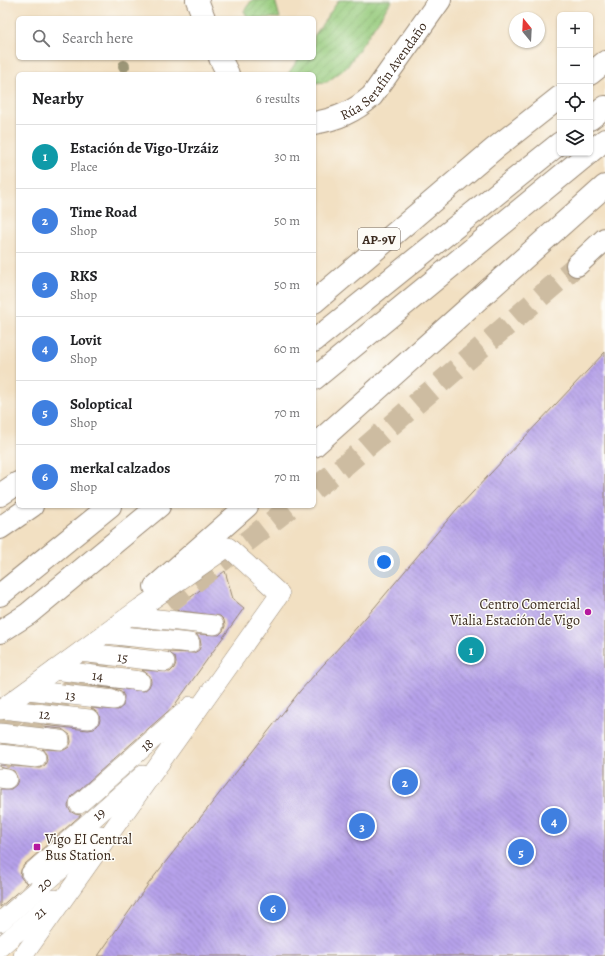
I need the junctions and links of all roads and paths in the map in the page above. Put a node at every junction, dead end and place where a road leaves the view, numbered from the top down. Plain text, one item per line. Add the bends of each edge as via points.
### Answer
1 (197, 0) edge
2 (440, 0) edge
3 (203, 16) edge
4 (221, 60) edge
5 (605, 62) edge
6 (227, 72) edge
7 (593, 72) edge
8 (557, 99) edge
9 (605, 107) edge
10 (593, 117) edge
11 (316, 123) edge
12 (605, 140) edge
13 (557, 145) edge
14 (593, 149) edge
15 (584, 156) edge
16 (605, 186) edge
17 (443, 193) junction
18 (605, 239) edge
19 (577, 264) tunnel mouth
20 (316, 283) edge
21 (316, 300) edge
22 (316, 339) edge
23 (316, 377) edge
24 (316, 444) edge
25 (16, 484) edge
26 (0, 495) edge
27 (29, 508) edge
28 (108, 508) edge
29 (157, 508) edge
30 (246, 508) edge
31 (0, 528) edge
32 (155, 587) dead end
33 (0, 594) edge
34 (130, 616) junction
35 (214, 625) dead end
36 (0, 632) edge
37 (105, 634) junction
38 (190, 644) dead end
39 (80, 652) junction
40 (165, 662) dead end
41 (55, 670) junction
42 (140, 681) dead end
43 (215, 686) junction
44 (28, 690) junction
45 (114, 700) dead end
46 (1, 710) edge
47 (89, 719) dead end
48 (0, 733) edge
49 (60, 740) dead end
50 (0, 754) edge
51 (166, 755) junction
52 (36, 758) dead end
53 (79, 804) dead end
54 (123, 815) junction
55 (31, 873) dead end
56 (78, 880) junction
57 (0, 922) edge
58 (0, 947) edge
59 (28, 950) edge
60 (18, 956) edge

1 - 3 main road
2 - 11 main road, Rúa Serafín Avendaño via 372,96 359,108 336,119
4 - 6 main road
5 - 7 main road
8 - 17 main road
9 - 10 main road
12 - 14 main road
13 - 22 main road
15 - 23 main road
16 - 24 main road
17 - 20 main road, AP-9V
17 - 21 main road
18 - 19 main road
25 - 26 main road
27 - 31 main road
28 - 33 main road
29 - 36 main road via 28,614
30 - 32 main road
34 - 35 lane
34 - 37 lane
34 - 43 lane via 228,547 280,594
37 - 38 lane
37 - 39 lane
39 - 40 lane, 15
39 - 41 lane
41 - 42 lane, 14
41 - 44 lane
43 - 51 lane
43 - 53 lane, 18
44 - 45 lane, 13
44 - 46 lane
46 - 47 lane, 12
48 - 49 lane
50 - 52 lane
51 - 54 lane
51 - 55 lane, 19
54 - 56 lane
54 - 57 lane, 20
56 - 58 lane, 21
56 - 59 lane
59 - 60 lane

